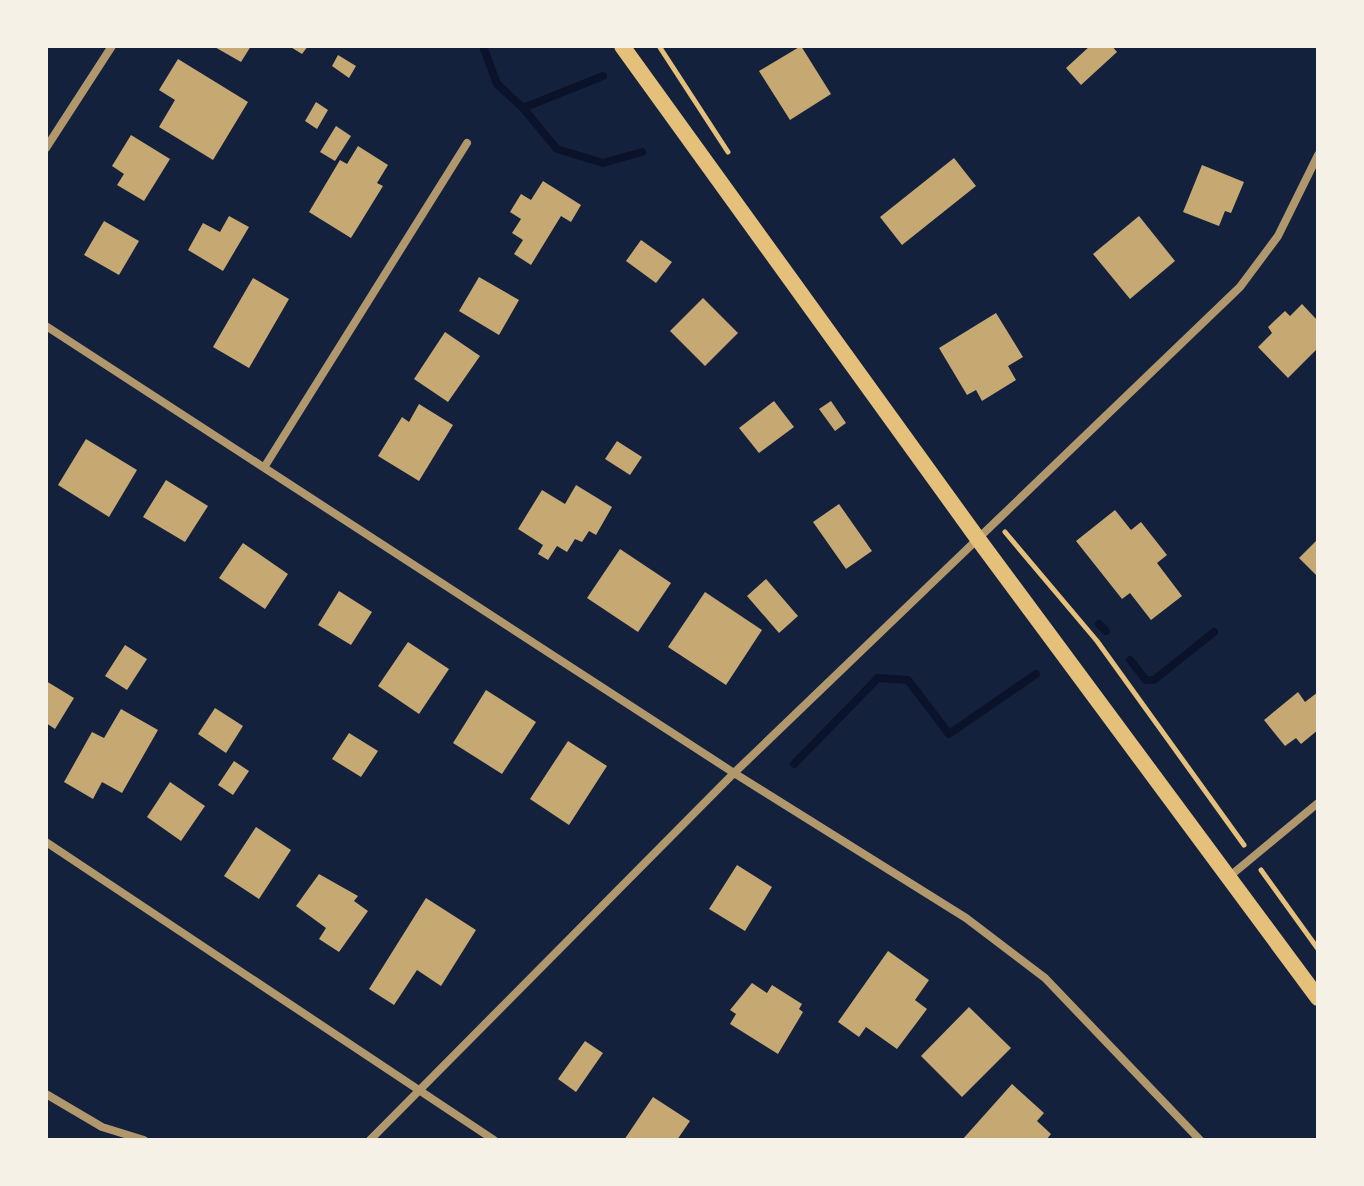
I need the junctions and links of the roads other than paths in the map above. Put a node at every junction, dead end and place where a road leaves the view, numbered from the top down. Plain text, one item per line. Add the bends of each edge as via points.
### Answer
1 (112, 46) edge
2 (622, 46) edge
3 (467, 143) dead end
4 (46, 148) edge
5 (1318, 155) edge
6 (46, 326) edge
7 (265, 466) junction
8 (978, 539) junction
9 (734, 773) junction
10 (1318, 803) edge
11 (46, 842) edge
12 (1230, 876) junction
13 (1318, 998) edge
14 (418, 1090) junction
15 (46, 1094) edge
16 (144, 1140) edge
17 (370, 1140) edge
18 (494, 1140) edge
19 (1200, 1140) edge

1 - 4 street
2 - 8 main road
3 - 7 street
5 - 8 street via 1278,236 1240,287
6 - 7 street
7 - 9 street
8 - 9 street
8 - 12 main road
9 - 14 street
9 - 19 street via 966,918 1045,978
10 - 12 street
11 - 14 street
12 - 13 main road
14 - 17 street
14 - 18 street
15 - 16 street via 102,1127

